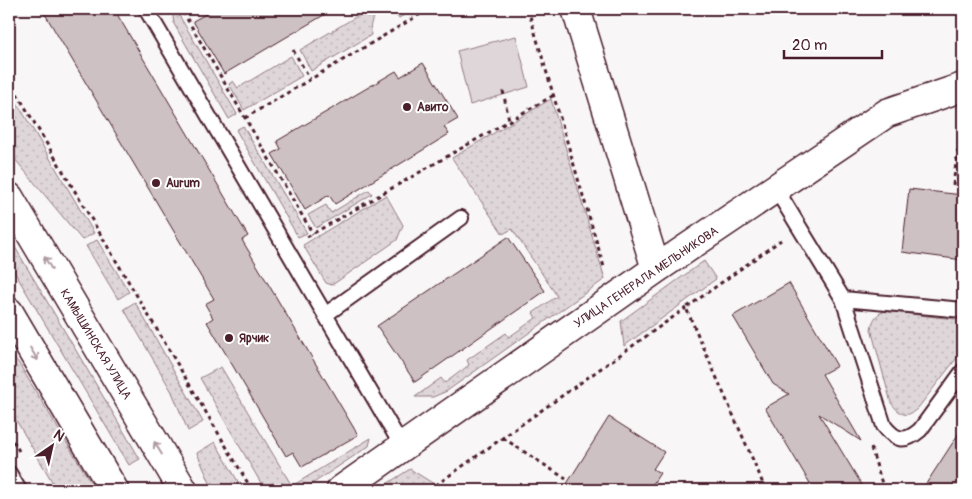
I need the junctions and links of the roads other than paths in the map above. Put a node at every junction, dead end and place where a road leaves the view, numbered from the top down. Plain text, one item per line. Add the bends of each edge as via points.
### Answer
1 (146, 9) edge
2 (576, 9) edge
3 (963, 87) edge
4 (776, 189) junction
5 (9, 197) edge
6 (461, 218) dead end
7 (656, 269) junction
8 (844, 298) junction
9 (963, 310) edge
10 (9, 312) edge
11 (326, 315) junction
12 (963, 371) edge
13 (402, 446) junction
14 (9, 473) edge
15 (19, 490) edge
16 (114, 490) edge
17 (183, 490) edge
18 (341, 490) edge

1 - 11 lane
2 - 7 street
3 - 4 street, УЛИЦА ГЕНЕРАЛА МЕЛЬНИКОВА via 887,113
4 - 7 street, УЛИЦА ГЕНЕРАЛА МЕЛЬНИКОВА
4 - 8 lane
17 -> 5 street, КАМЫШИНСКАЯ УЛИЦА
6 - 11 lane
7 - 13 street, УЛИЦА ГЕНЕРАЛА МЕЛЬНИКОВА
8 - 9 lane
8 - 12 lane via 884,426 891,435 902,440 920,430
10 -> 16 street
11 - 13 lane
13 - 18 street, УЛИЦА ГЕНЕРАЛА МЕЛЬНИКОВА
14 - 15 lane

